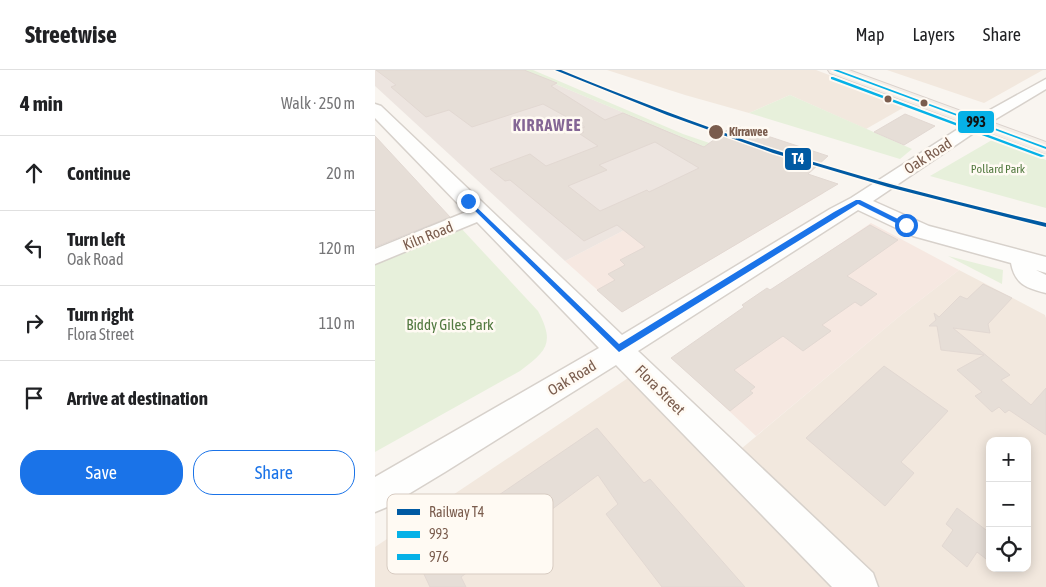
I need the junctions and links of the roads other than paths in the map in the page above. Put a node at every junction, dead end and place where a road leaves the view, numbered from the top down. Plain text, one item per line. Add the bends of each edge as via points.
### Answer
1 (835, 70) edge
2 (857, 70) edge
3 (1046, 83) edge
4 (375, 109) edge
5 (983, 120) junction
6 (1046, 138) edge
7 (1046, 148) edge
8 (858, 202) junction
9 (481, 213) junction
10 (375, 257) edge
11 (1022, 259) junction
12 (1046, 265) edge
13 (1046, 285) edge
14 (619, 349) junction
15 (375, 495) edge
16 (859, 587) edge

1 - 5 main road
2 - 5 main road
3 - 5 street, Oak Road
4 - 9 street, Flora Street
5 - 6 main road
5 - 7 main road
5 - 8 street, Oak Road
8 - 11 street via 921,231
8 - 14 street, Oak Road
9 - 10 street, Kiln Road
9 - 14 street, Flora Street
11 - 12 street
11 - 13 street via 1025,275
14 - 15 street, Oak Road
14 - 16 street, Flora Street

